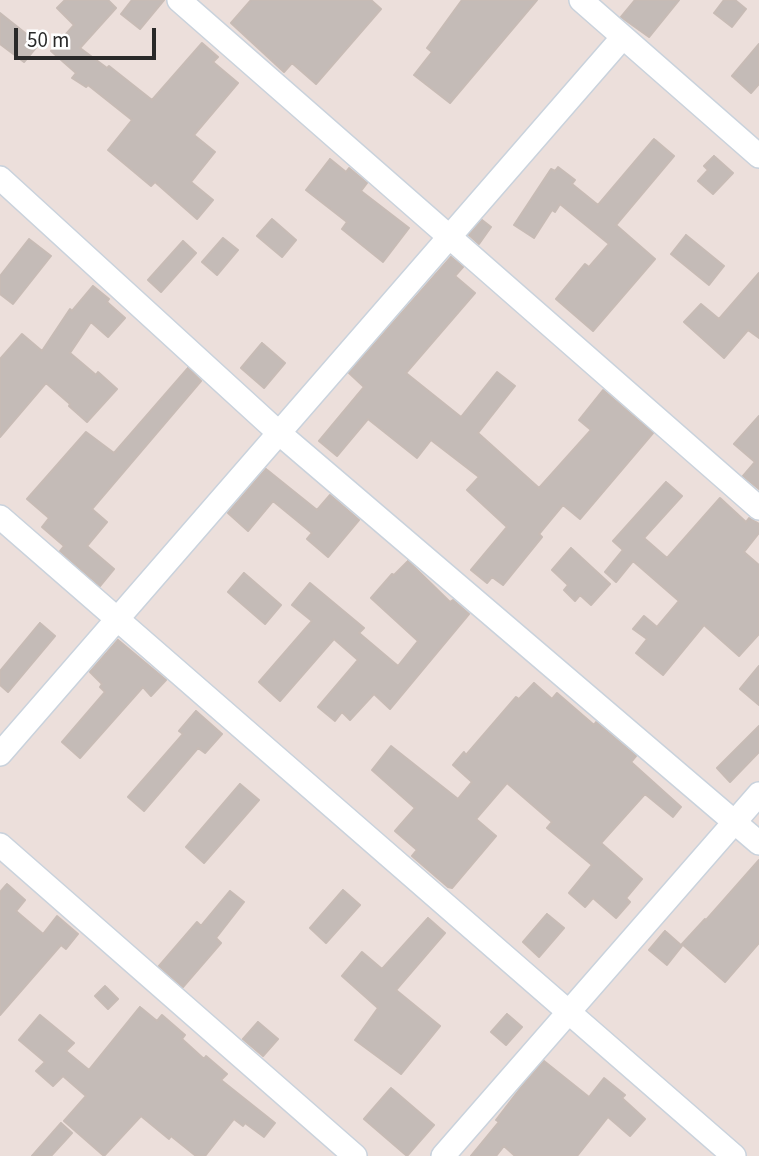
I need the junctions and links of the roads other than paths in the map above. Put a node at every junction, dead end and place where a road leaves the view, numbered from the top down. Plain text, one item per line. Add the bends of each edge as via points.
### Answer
1 (178, 0) edge
2 (581, 0) edge
3 (623, 37) junction
4 (759, 156) edge
5 (0, 178) edge
6 (449, 238) junction
7 (279, 433) junction
8 (759, 508) edge
9 (0, 517) edge
10 (117, 620) junction
11 (0, 754) edge
12 (759, 794) edge
13 (735, 822) junction
14 (759, 843) edge
15 (0, 845) edge
16 (568, 1012) junction
17 (355, 1156) edge
18 (443, 1156) edge
19 (734, 1156) edge

1 - 6 street
2 - 3 street
3 - 4 street
3 - 6 street
5 - 7 street
6 - 7 street
6 - 8 street
7 - 10 street
7 - 13 street
9 - 10 street
10 - 11 street
10 - 16 street
12 - 13 street
13 - 14 street
13 - 16 street
15 - 17 street
16 - 18 street
16 - 19 street

